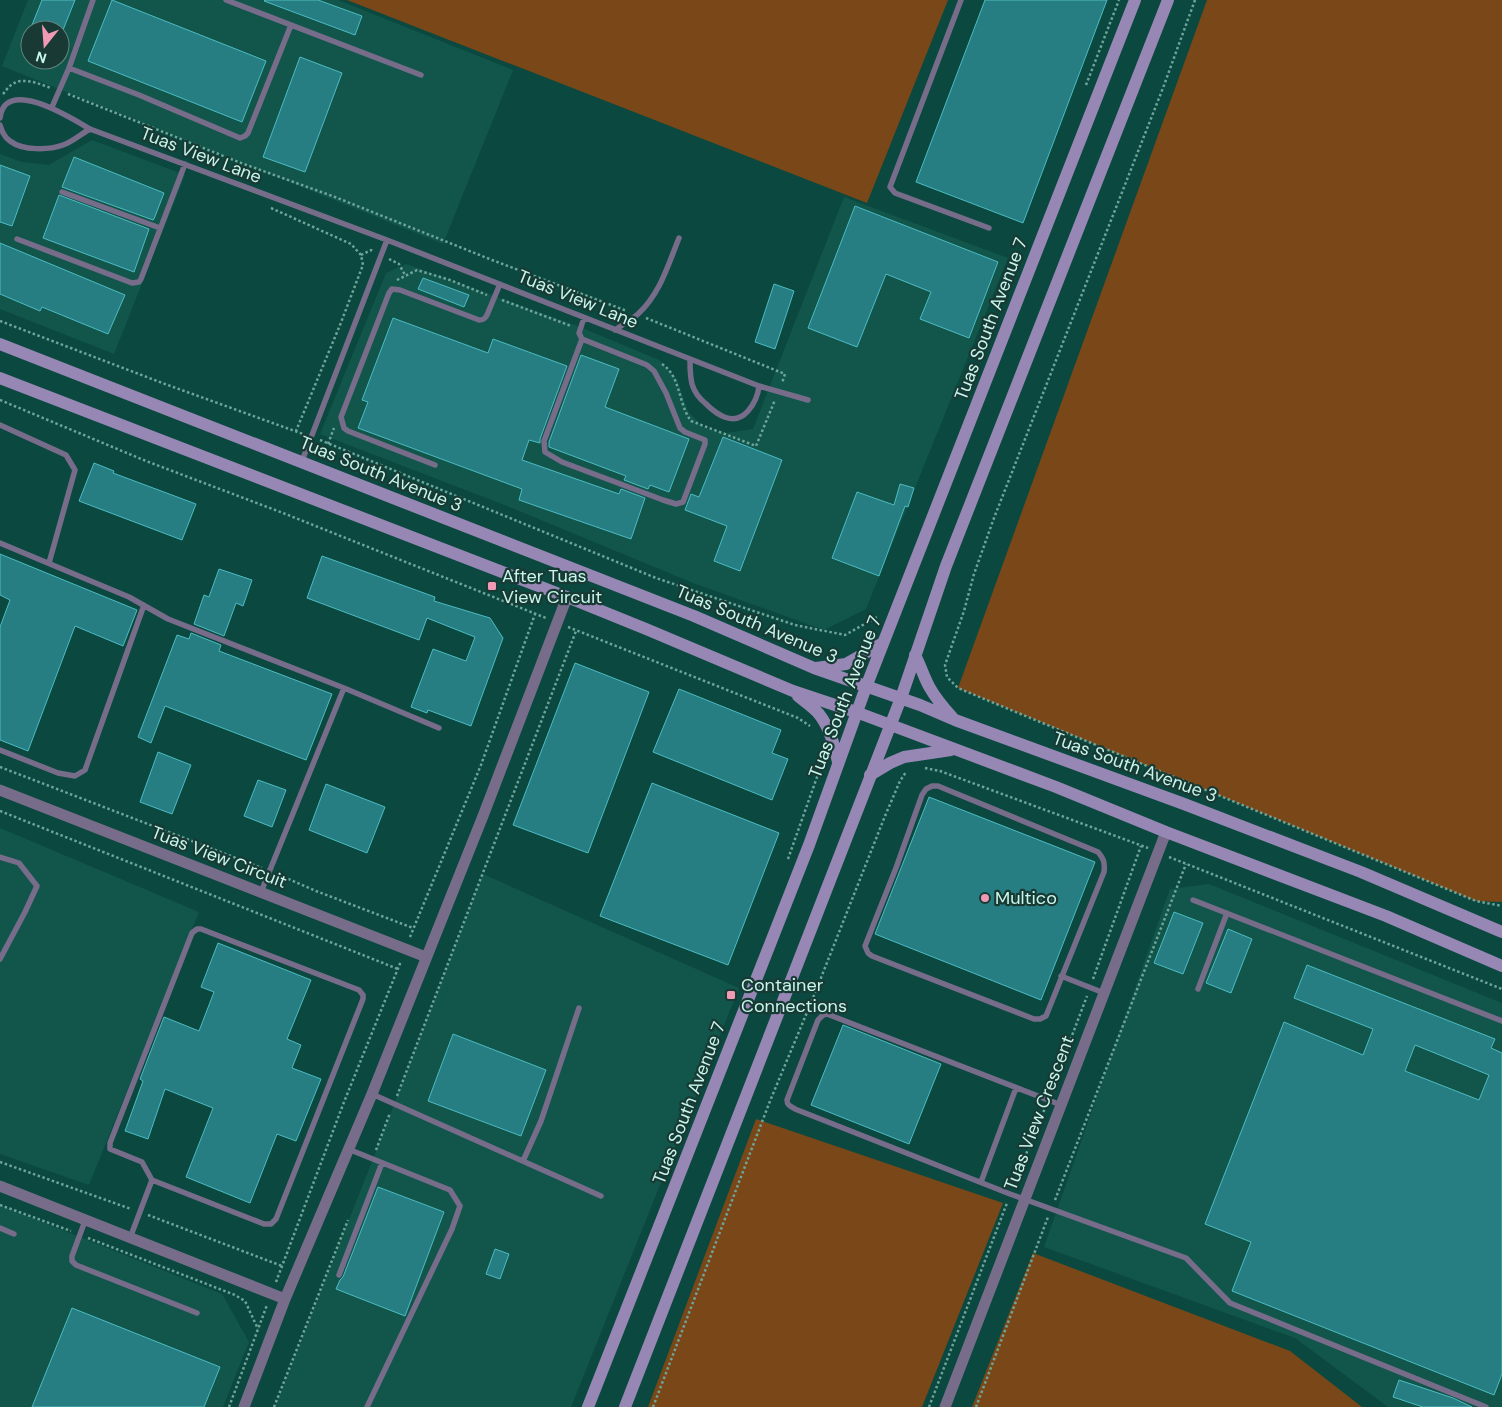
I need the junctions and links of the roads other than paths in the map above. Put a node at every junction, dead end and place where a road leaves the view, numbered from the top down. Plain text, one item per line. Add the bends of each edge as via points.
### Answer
1 (93, 0) edge
2 (226, 0) edge
3 (961, 0) edge
4 (1135, 0) edge
5 (1168, 0) edge
6 (291, 25) junction
7 (70, 65) edge
8 (70, 68) edge
9 (68, 70) edge
10 (421, 75) dead end
11 (52, 107) junction
12 (0, 118) edge
13 (0, 125) edge
14 (90, 129) junction
15 (184, 164) junction
16 (62, 192) dead end
17 (160, 228) junction
18 (990, 228) dead end
19 (679, 238) dead end
20 (17, 239) dead end
21 (387, 240) junction
22 (500, 284) junction
23 (584, 318) junction
24 (615, 330) junction
25 (582, 340) junction
26 (0, 344) edge
27 (690, 360) junction
28 (0, 378) edge
29 (759, 386) junction
30 (808, 400) dead end
31 (0, 425) edge
32 (302, 461) junction
33 (435, 465) dead end
34 (0, 543) edge
35 (49, 563) junction
36 (567, 597) junction
37 (144, 605) junction
38 (883, 643) junction
39 (915, 655) junction
40 (814, 668) junction
41 (866, 687) junction
42 (344, 688) junction
43 (793, 691) junction
44 (901, 698) junction
45 (856, 712) junction
46 (954, 720) junction
47 (890, 726) junction
48 (439, 728) dead end
49 (0, 750) edge
50 (954, 750) junction
51 (838, 762) junction
52 (870, 775) junction
53 (0, 790) edge
54 (1166, 832) junction
55 (0, 857) edge
56 (261, 892) junction
57 (1192, 900) dead end
58 (1227, 913) junction
59 (1502, 932) edge
60 (426, 957) junction
61 (0, 959) edge
62 (1502, 966) edge
63 (1062, 976) junction
64 (1198, 989) dead end
65 (1104, 993) junction
66 (579, 1008) dead end
67 (1502, 1021) edge
68 (1016, 1088) junction
69 (372, 1094) junction
70 (1061, 1106) junction
71 (348, 1149) junction
72 (523, 1161) junction
73 (382, 1163) junction
74 (152, 1180) junction
75 (981, 1182) junction
76 (0, 1186) edge
77 (601, 1196) dead end
78 (1024, 1199) junction
79 (84, 1221) junction
80 (0, 1228) edge
81 (14, 1234) dead end
82 (130, 1239) junction
83 (339, 1275) dead end
84 (285, 1299) junction
85 (197, 1313) dead end
86 (244, 1407) edge
87 (367, 1407) edge
88 (588, 1407) edge
89 (625, 1407) edge
90 (945, 1407) edge
91 (1486, 1407) edge

1 - 7 lane
2 - 6 lane
3 - 18 lane via 890,187 895,193
4 - 38 street, Tuas South Avenue 7
5 - 39 street via 946,566
6 - 8 lane via 248,133 240,138
6 - 10 lane
9 - 11 lane
11 - 12 lane, Tuas View Lane via 16,100 5,104
11 - 14 lane, Tuas View Lane
13 - 14 lane via 11,142 26,148 46,149 65,145
14 - 15 lane, Tuas View Lane
15 - 17 lane
15 - 21 lane, Tuas View Lane
16 - 17 lane
17 - 20 lane via 142,279 136,283
19 - 24 lane via 652,298 638,314
21 - 22 lane, Tuas View Lane
21 - 32 lane
22 - 23 lane, Tuas View Lane
22 - 33 lane via 485,319 478,320 392,289 341,417 348,431
23 - 24 lane, Tuas View Lane
23 - 25 lane via 579,336
24 - 27 lane, Tuas View Lane
25 - 25 lane via 544,441 545,452 562,462 663,500 676,504 682,502 705,440 680,428 666,393 647,365
26 - 32 street, Tuas South Avenue 3
27 - 29 lane, Tuas View Lane
27 - 29 lane via 692,384 699,398 713,412 725,418 740,418 746,413 758,396
28 - 36 street
29 - 30 lane, Tuas View Lane
31 - 35 lane via 66,455 75,470
32 - 40 street, Tuas South Avenue 3 via 694,616
34 - 35 lane
35 - 37 lane
36 - 43 street
36 - 60 street
37 - 42 lane via 168,619
37 - 49 lane via 85,770 75,776 58,773
38 - 40 street via 846,664
38 - 41 street, Tuas South Avenue 7
39 - 44 street
39 - 46 street via 933,692
40 - 41 street, Tuas South Avenue 3
41 - 44 street, Tuas South Avenue 3
41 - 45 street, Tuas South Avenue 7
42 - 48 lane
42 - 56 lane
43 - 45 street
43 - 51 street via 822,719 832,738
44 - 46 street, Tuas South Avenue 3
44 - 47 street
45 - 47 street
45 - 51 street, Tuas South Avenue 7
46 - 59 street, Tuas South Avenue 3 via 1361,872
47 - 50 street
47 - 52 street
50 - 52 street via 904,757
50 - 54 street
51 - 88 street, Tuas South Avenue 7
52 - 89 street
53 - 56 street, Tuas View Circuit
54 - 62 street via 1386,916
54 - 65 street, Tuas View Crescent
55 - 61 lane via 19,863 37,886
56 - 60 street, Tuas View Circuit
57 - 58 lane
58 - 64 lane
58 - 67 lane
60 - 69 street
63 - 63 lane via 1104,872 1104,859 1098,852 938,786 926,789 865,946 868,953 1034,1019 1046,1016
63 - 65 lane
65 - 70 street, Tuas View Crescent
66 - 72 lane via 541,1121
68 - 70 lane
68 - 75 lane
68 - 75 lane via 827,1014 818,1020 787,1100 795,1109
69 - 71 street
69 - 72 lane
70 - 78 street, Tuas View Crescent
71 - 73 lane
71 - 84 street
72 - 77 lane
73 - 83 lane
73 - 87 lane via 450,1190 460,1206
74 - 74 lane via 142,1162 112,1150 110,1142 194,930 201,929 363,994 274,1222 264,1224
74 - 82 lane
75 - 78 lane
76 - 79 street
78 - 90 street, Tuas View Crescent
78 - 91 lane via 1186,1258 1230,1303
79 - 82 street
79 - 85 lane via 72,1256 76,1265
80 - 81 lane
82 - 84 street
84 - 86 street

